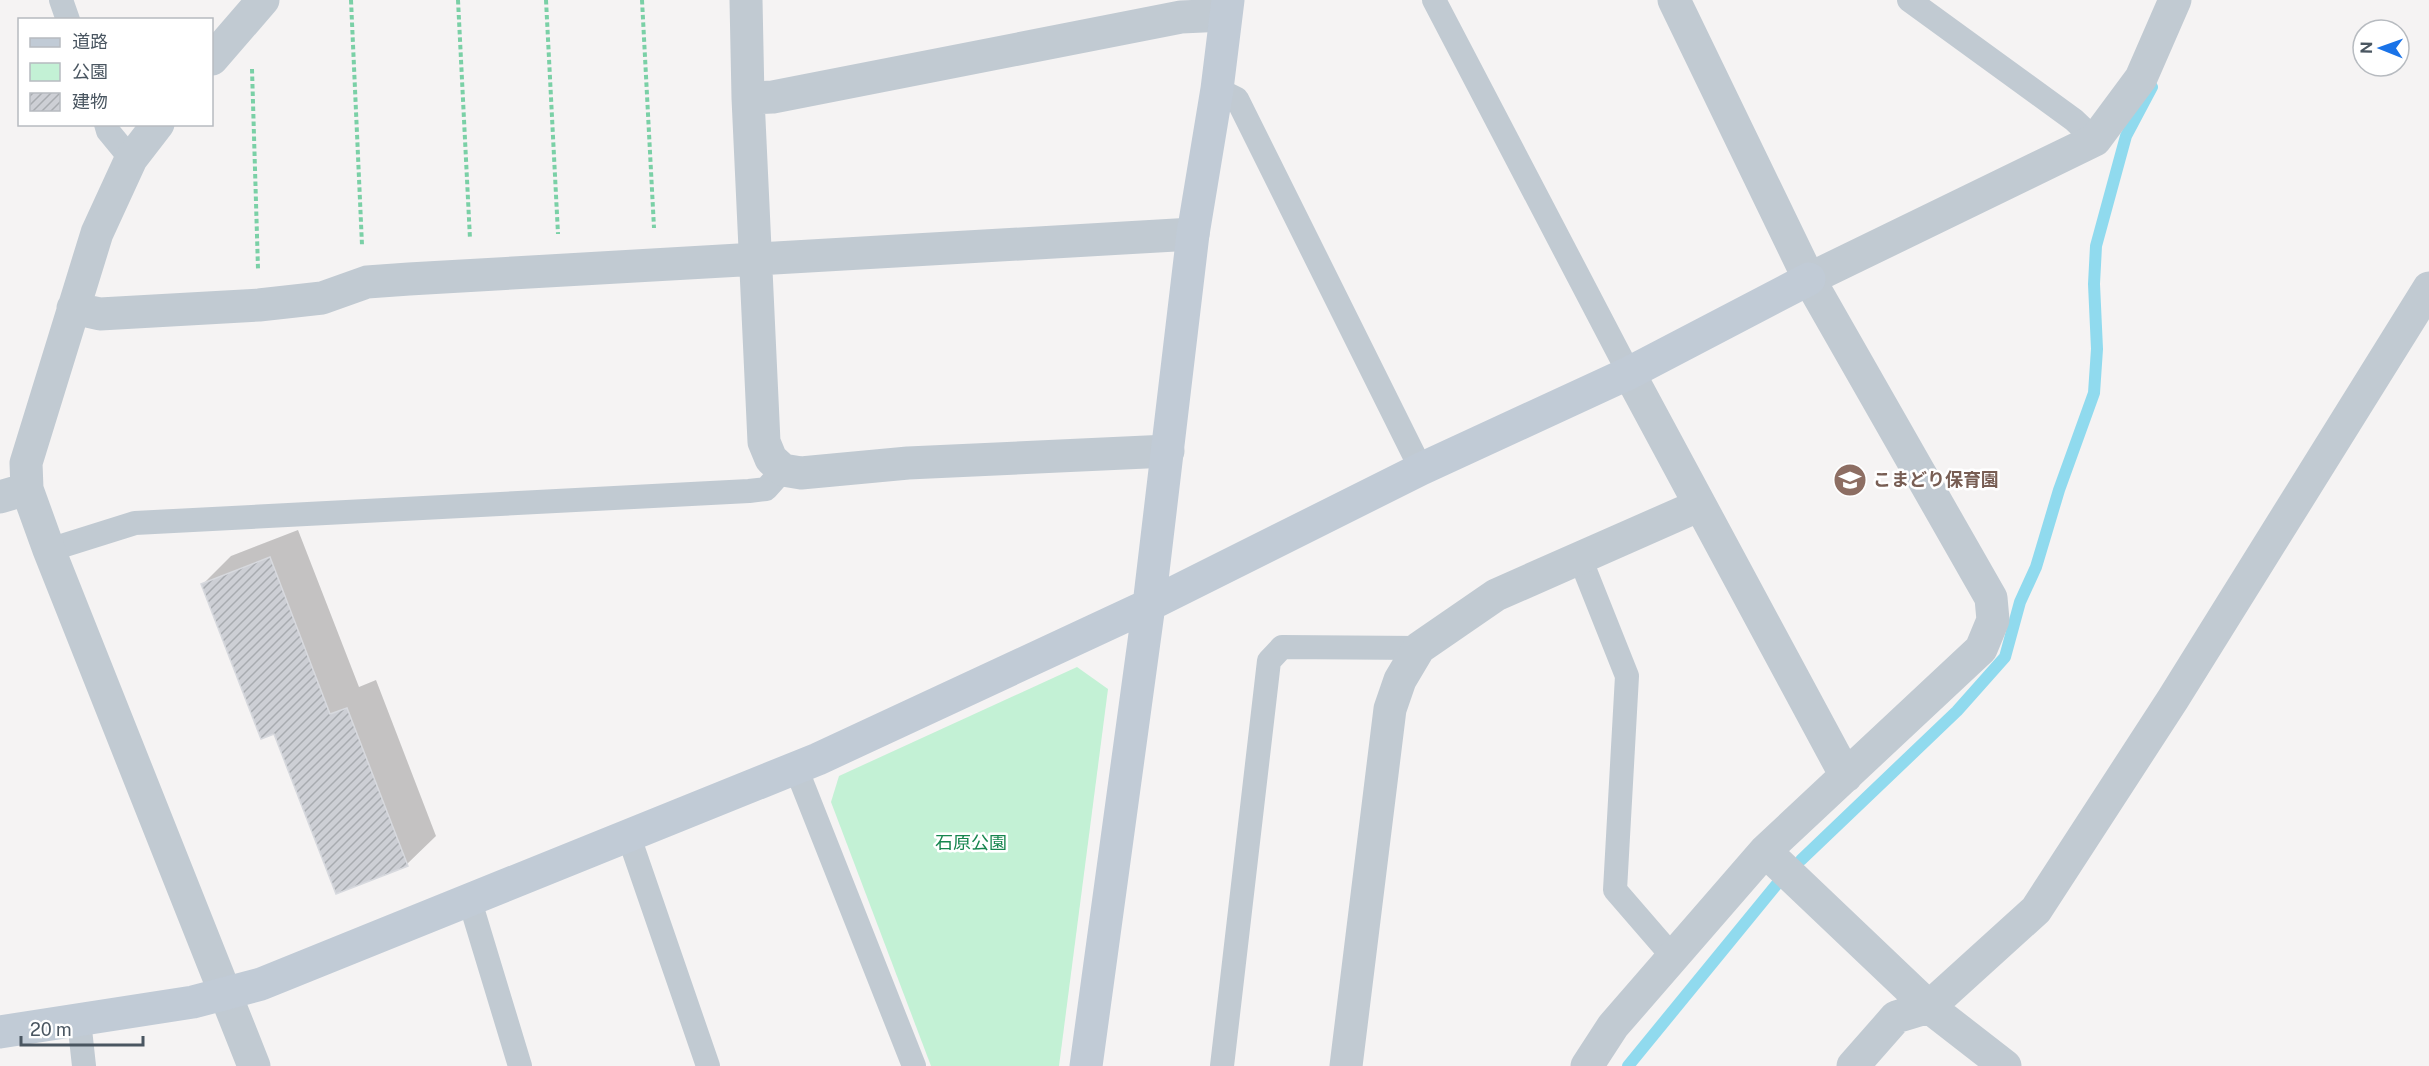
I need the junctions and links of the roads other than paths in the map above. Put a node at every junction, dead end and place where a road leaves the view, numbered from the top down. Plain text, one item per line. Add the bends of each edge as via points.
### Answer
1 (61, 0) edge
2 (263, 0) edge
3 (746, 0) edge
4 (1434, 0) edge
5 (1674, 0) edge
6 (1909, 0) edge
7 (2175, 0) edge
8 (1227, 7) edge
9 (67, 18) edge
10 (213, 58) edge
11 (1218, 89) junction
12 (748, 98) junction
13 (106, 126) edge
14 (156, 126) edge
15 (2095, 140) junction
16 (131, 159) junction
17 (1193, 234) junction
18 (757, 259) junction
19 (1809, 279) junction
20 (2429, 288) edge
21 (73, 308) junction
22 (1629, 373) junction
23 (1168, 451) junction
24 (1421, 469) junction
25 (783, 470) junction
26 (14, 493) edge
27 (1700, 505) junction
28 (49, 550) junction
29 (1580, 558) junction
30 (1149, 605) junction
31 (1419, 648) junction
32 (796, 768) junction
33 (1846, 776) junction
34 (629, 837) junction
35 (1765, 851) junction
36 (469, 898) junction
37 (1673, 957) junction
38 (225, 994) junction
39 (1929, 1007) junction
40 (80, 1020) junction
41 (0, 1032) edge
42 (84, 1066) edge
43 (254, 1066) edge
44 (520, 1066) edge
45 (708, 1066) edge
46 (914, 1066) edge
47 (1086, 1066) edge
48 (1222, 1066) edge
49 (1346, 1066) edge
50 (1587, 1066) edge
51 (1853, 1066) edge
52 (2005, 1066) edge

1 - 9 lane
2 - 10 street
3 - 12 street
4 - 22 lane
5 - 19 street
6 - 15 lane via 2074,120
7 - 15 street via 2141,78
8 - 11 street
8 - 12 street via 773,97
11 - 17 street
11 - 24 lane via 1237,99
12 - 18 street
13 - 16 lane
14 - 16 street
15 - 19 street
16 - 21 street via 97,233
17 - 18 street
17 - 23 street
18 - 21 street via 367,282 322,298 259,305 100,314
18 - 25 street via 765,442 771,459
19 - 22 street
19 - 33 street via 1991,598 1993,620 1981,649
20 - 39 street via 2173,699 2036,910
21 - 26 street
22 - 24 street
22 - 27 street
23 - 25 street via 908,463 801,473
23 - 30 street
24 - 30 street
25 - 28 lane via 766,489 749,491 135,523
26 - 28 street
27 - 29 street
27 - 33 street
28 - 38 street
29 - 31 street via 1496,595
29 - 37 lane via 1627,676 1615,890
30 - 32 street
30 - 47 street
31 - 48 lane via 1282,647 1269,661
31 - 49 street via 1400,680 1390,709
32 - 34 street
32 - 46 lane
33 - 35 street
34 - 36 street
34 - 45 lane
35 - 37 street
35 - 39 street
36 - 38 street via 261,984
36 - 44 lane
37 - 50 street via 1613,1026
38 - 40 street
38 - 43 street
39 - 51 street via 1896,1017
39 - 52 street
40 - 41 street
40 - 42 lane

